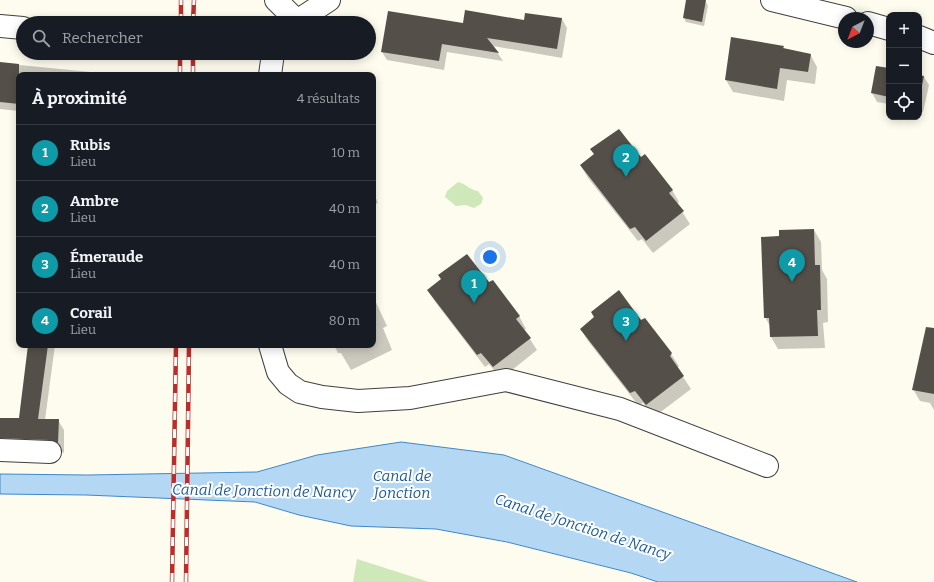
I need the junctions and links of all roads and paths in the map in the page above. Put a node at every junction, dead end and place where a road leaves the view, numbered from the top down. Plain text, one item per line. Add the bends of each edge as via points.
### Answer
1 (276, 0) edge
2 (328, 0) edge
3 (772, 0) edge
4 (290, 16) edge
5 (304, 16) edge
6 (838, 16) edge
7 (874, 24) edge
8 (0, 26) edge
9 (16, 27) edge
10 (886, 27) edge
11 (922, 38) edge
12 (934, 43) edge
13 (272, 60) edge
14 (270, 72) edge
15 (271, 348) edge
16 (0, 450) edge
17 (50, 452) dead end
18 (767, 466) dead end

1 - 4 street
2 - 5 street
3 - 6 street
7 - 10 street
8 - 9 street
11 - 12 street
13 - 14 street
15 - 18 street via 278,372 288,384 300,392 358,401 410,398 506,380 620,409
16 - 17 street

